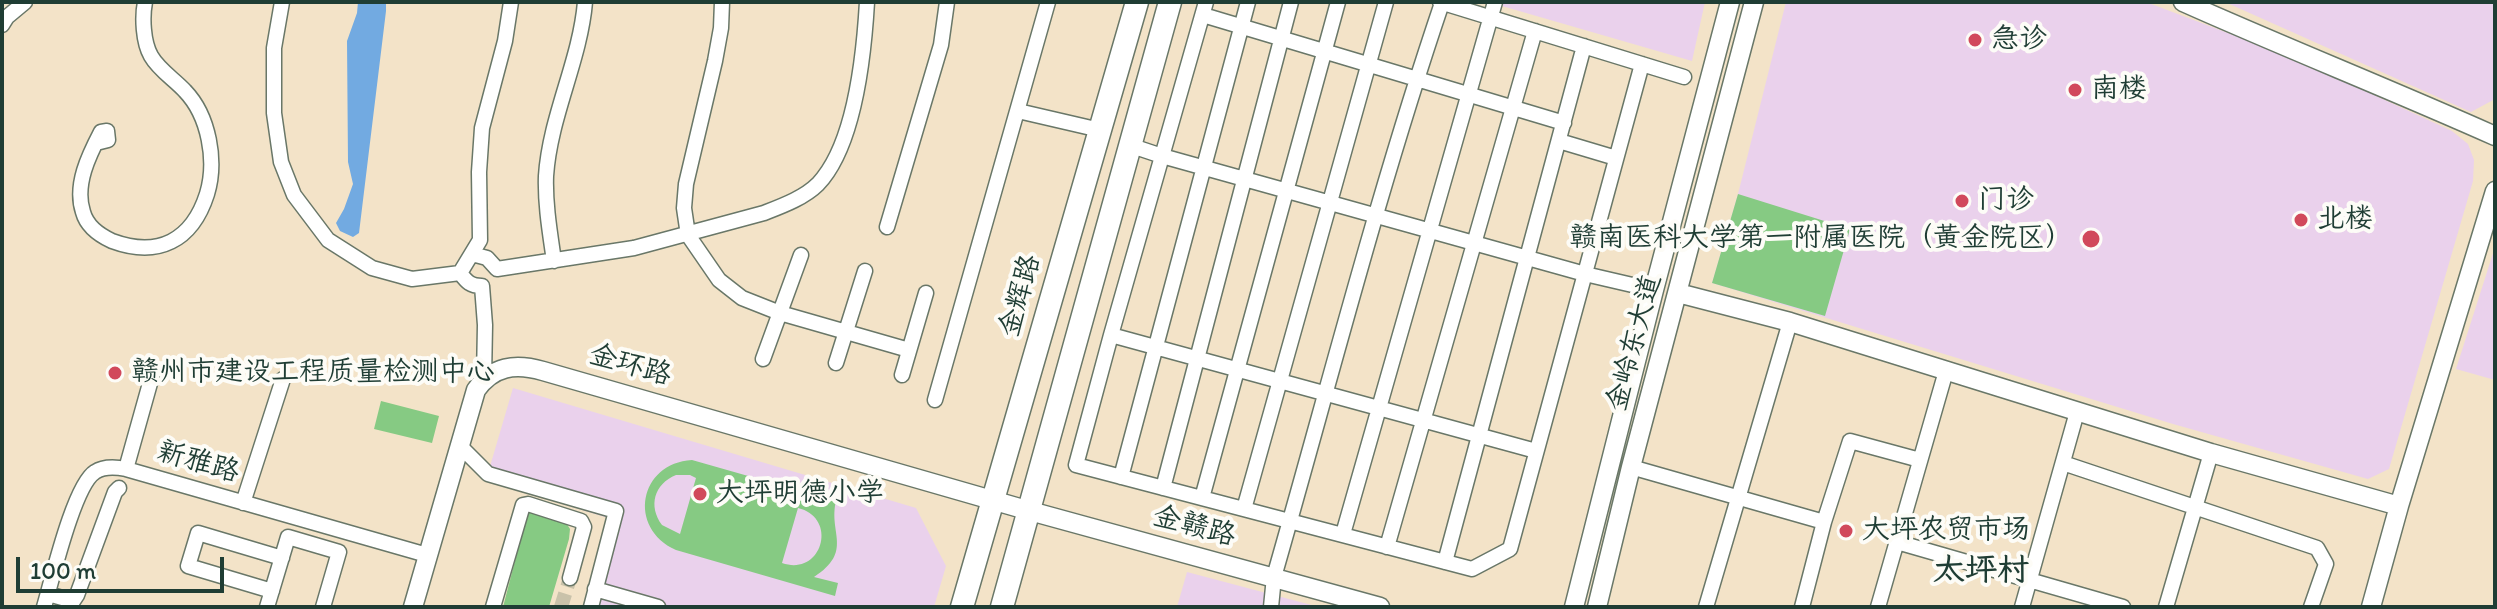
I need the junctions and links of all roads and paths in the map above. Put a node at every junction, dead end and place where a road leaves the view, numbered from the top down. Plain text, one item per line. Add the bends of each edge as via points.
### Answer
1 (25, 2) edge
2 (145, 2) edge
3 (282, 2) edge
4 (511, 2) edge
5 (585, 2) edge
6 (722, 2) edge
7 (867, 2) edge
8 (947, 2) edge
9 (1048, 2) edge
10 (1137, 2) edge
11 (1170, 2) edge
12 (1248, 2) edge
13 (1291, 2) edge
14 (1338, 2) edge
15 (1386, 2) edge
16 (1441, 2) edge
17 (1495, 2) edge
18 (1730, 2) edge
19 (1754, 2) edge
20 (2183, 2) edge
21 (1204, 9) edge
22 (1491, 17) junction
23 (2, 25) edge
24 (1241, 27) junction
25 (1535, 31) junction
26 (1282, 39) junction
27 (1584, 46) junction
28 (1325, 52) junction
29 (1642, 64) junction
30 (1368, 65) junction
31 (1684, 77) dead end
32 (1416, 79) junction
33 (1469, 95) junction
34 (1513, 108) junction
35 (1018, 111) junction
36 (1564, 123) junction
37 (1100, 130) junction
38 (2495, 136) edge
39 (1559, 141) junction
40 (96, 143) dead end
41 (1129, 145) junction
42 (1162, 156) junction
43 (1616, 158) junction
44 (1204, 168) junction
45 (1244, 179) junction
46 (1286, 191) junction
47 (2495, 191) edge
48 (1330, 203) junction
49 (1375, 215) junction
50 (887, 227) dead end
51 (1430, 231) junction
52 (688, 235) junction
53 (1474, 243) junction
54 (472, 254) junction
55 (801, 255) dead end
56 (1527, 258) junction
57 (554, 261) junction
58 (497, 269) junction
59 (865, 271) dead end
60 (460, 273) junction
61 (1585, 274) junction
62 (482, 286) junction
63 (1654, 290) junction
64 (926, 293) dead end
65 (1678, 293) junction
66 (780, 313) junction
67 (1790, 322) junction
68 (846, 332) junction
69 (1111, 335) junction
70 (1156, 347) junction
71 (909, 350) junction
72 (763, 359) dead end
73 (1197, 359) junction
74 (836, 363) dead end
75 (154, 369) dead end
76 (1237, 369) junction
77 (1946, 371) junction
78 (902, 375) dead end
79 (484, 378) junction
80 (283, 379) dead end
81 (1280, 381) junction
82 (1327, 393) junction
83 (935, 400) dead end
84 (1379, 408) junction
85 (2077, 412) junction
86 (1423, 420) junction
87 (1479, 435) junction
88 (460, 446) junction
89 (1536, 451) junction
90 (2211, 453) junction
91 (1920, 460) junction
92 (2063, 463) junction
93 (1631, 467) junction
94 (126, 469) junction
95 (1121, 477) junction
96 (119, 488) dead end
97 (1163, 488) junction
98 (1738, 497) junction
99 (1202, 498) junction
100 (993, 499) junction
101 (243, 503) junction
102 (2399, 506) junction
103 (2195, 507) junction
104 (1244, 509) junction
105 (1030, 511) junction
106 (1290, 521) junction
107 (1824, 522) junction
108 (1343, 534) junction
109 (1897, 542) junction
110 (1387, 547) junction
111 (427, 555) junction
112 (282, 558) junction
113 (1445, 562) junction
114 (1274, 577) junction
115 (570, 578) tunnel mouth
116 (2029, 580) junction
117 (595, 589) junction
118 (272, 591) junction
119 (46, 601) edge
120 (72, 604) edge
121 (635, 604) edge
122 (267, 607) edge
123 (323, 607) edge
124 (413, 607) edge
125 (493, 607) edge
126 (591, 607) edge
127 (658, 607) edge
128 (962, 607) edge
129 (1002, 607) edge
130 (1271, 607) edge
131 (1380, 607) edge
132 (1574, 607) edge
133 (1597, 607) edge
134 (1706, 607) edge
135 (1802, 607) edge
136 (1878, 607) edge
137 (2022, 607) edge
138 (2123, 607) edge
139 (2166, 607) edge
140 (2311, 607) edge
141 (2371, 607) edge

1 - 23 street
2 - 40 street via 149,54 193,102 208,137 207,193 192,225 159,247 125,245 88,225 81,190 84,166
3 - 60 street via 274,48 274,113 281,162 294,195 328,240 372,268 412,279
4 - 54 street via 482,128 480,240
5 - 57 street via 546,174
6 - 52 street via 715,61 686,184
7 - 52 street via 847,135 827,174 782,207
8 - 50 street via 941,45
9 - 35 street
10 - 37 main road, 金辉路
11 - 41 main road
12 - 24 street
13 - 26 street
14 - 28 street
15 - 30 street
16 - 22 street
16 - 32 street
17 - 22 street
18 - 63 street, 金岭东大道
19 - 65 street, 金岭东大道
20 - 38 street
21 - 24 street
21 - 42 street
22 - 25 street
22 - 33 street
24 - 26 street
24 - 44 street
25 - 27 street
25 - 34 street
26 - 28 street
26 - 45 street
27 - 29 street
27 - 36 street
28 - 30 street
28 - 46 street
29 - 31 street
29 - 43 street
30 - 32 street
30 - 48 street
32 - 33 street
32 - 49 street
33 - 34 street
33 - 51 street
34 - 36 street
34 - 53 street
35 - 37 street
35 - 83 street
36 - 39 street
37 - 100 main road, 金辉路
39 - 43 street
39 - 56 street
41 - 42 street
41 - 105 main road
42 - 44 street
42 - 69 street
43 - 61 street
44 - 45 street
44 - 70 street
45 - 46 street
45 - 73 street
46 - 48 street
46 - 76 street
47 - 102 street
48 - 49 street
48 - 81 street
49 - 51 street
49 - 82 street
51 - 53 street
51 - 84 street
52 - 57 street
52 - 66 street via 719,280 742,298
53 - 56 street
53 - 86 street
54 - 58 street via 487,258
54 - 60 street
55 - 66 street
56 - 61 street
56 - 87 street
57 - 58 street
58 - 62 street via 496,278
59 - 68 street
60 - 62 street via 467,283
61 - 63 street
61 - 89 street
62 - 79 street
63 - 132 street, 金岭东大道
64 - 71 street
65 - 67 street
65 - 93 street, 金岭东大道
66 - 68 street
66 - 72 street
67 - 77 street
67 - 98 street
68 - 71 street
68 - 74 street
69 - 70 street
69 - 95 street via 1076,465
70 - 73 street
70 - 95 street
71 - 78 street
73 - 76 street
73 - 97 street
75 - 94 street
76 - 81 street
76 - 99 street
77 - 85 street
77 - 91 street
79 - 88 street
79 - 100 street, 金环路 via 514,366 527,367
80 - 101 street
81 - 82 street
81 - 104 street
82 - 84 street
82 - 106 street
84 - 86 street
84 - 108 street
85 - 90 street
85 - 92 street
86 - 87 street
86 - 110 street
87 - 89 street
87 - 113 street
88 - 111 street
88 - 117 street via 488,474 616,511
89 - 113 street via 1510,549 1472,569
90 - 102 street
90 - 103 street
91 - 107 street via 1850,441
91 - 109 street
92 - 103 street
92 - 116 street
93 - 98 street
93 - 133 street, 金岭东大道
94 - 101 street, 新雅路
94 - 119 street, 新雅路 via 105,468 86,481
95 - 97 street
96 - 120 street
97 - 99 street
98 - 107 street
98 - 134 street
99 - 104 street
100 - 105 street, 金赣路
100 - 128 main road, 金辉路
101 - 111 street, 新雅路
102 - 141 street
103 - 139 street
103 - 140 street via 2317,548 2326,564
104 - 106 street
105 - 114 street, 金赣路
105 - 129 main road
106 - 108 street
106 - 114 street
107 - 135 street
108 - 110 street
109 - 116 street
109 - 136 street
110 - 113 street
111 - 124 street
112 - 118 street
112 - 118 street via 198,533 188,566
112 - 123 street via 288,537 339,552
114 - 130 street
114 - 131 street, 金赣路
115 - 125 street via 584,527 581,521 523,505
116 - 137 street
116 - 138 street
117 - 121 street
117 - 126 street
118 - 122 street
119 - 120 street
121 - 127 street

